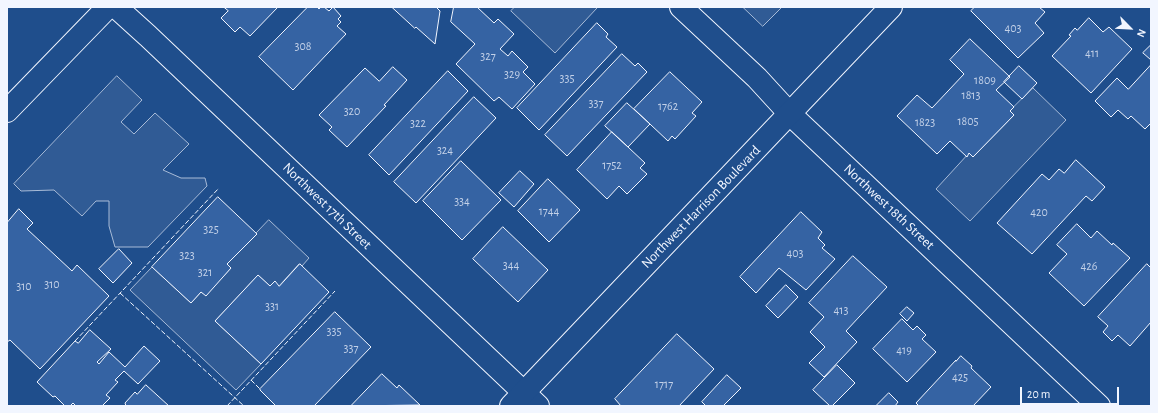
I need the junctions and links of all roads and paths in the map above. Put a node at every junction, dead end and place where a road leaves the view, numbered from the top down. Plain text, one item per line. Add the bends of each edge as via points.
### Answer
1 (108, 7) edge
2 (116, 7) edge
3 (681, 7) edge
4 (891, 7) edge
5 (7, 111) edge
6 (790, 114) junction
7 (525, 402) edge
8 (1099, 406) edge

1 - 5 street
2 - 7 street, Northwest 17th Street via 179,65
3 - 6 street, Northwest 18th Street via 757,78
4 - 6 street, Northwest Harrison Boulevard
6 - 7 street, Northwest Harrison Boulevard
6 - 8 street, Northwest 18th Street

